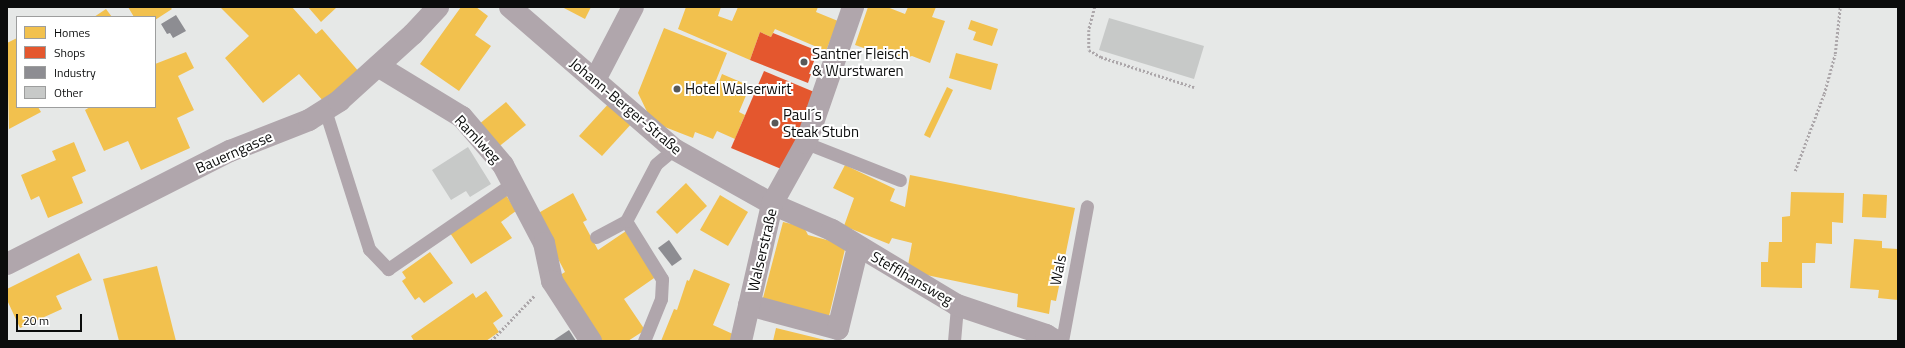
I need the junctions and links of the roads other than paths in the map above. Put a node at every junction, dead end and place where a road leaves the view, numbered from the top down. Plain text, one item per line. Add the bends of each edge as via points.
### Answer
1 (438, 7) edge
2 (510, 7) edge
3 (632, 7) edge
4 (853, 7) edge
5 (378, 66) junction
6 (594, 80) junction
7 (325, 110) junction
8 (806, 143) junction
9 (674, 149) junction
10 (900, 180) dead end
11 (513, 184) junction
12 (772, 204) junction
13 (1088, 206) dead end
14 (626, 221) junction
15 (596, 237) dead end
16 (858, 247) junction
17 (7, 264) edge
18 (749, 305) junction
19 (957, 305) junction
20 (591, 341) edge
21 (644, 341) edge
22 (741, 341) edge
23 (954, 341) edge
24 (1056, 341) edge
25 (1062, 341) edge

1 - 5 street, Bauerngasse
2 - 6 street, Johann-Berger-Straße
3 - 6 street
4 - 8 street, Walserstraße via 844,40
5 - 7 street, Bauerngasse via 339,101
5 - 11 street, Ramlweg via 462,117 503,165
6 - 9 street, Johann-Berger-Straße
7 - 11 lane via 369,249 388,269
7 - 17 street, Bauerngasse via 309,120 230,151
8 - 10 lane
8 - 12 street, Walserstraße
9 - 12 street, Johann-Berger-Straße
9 - 14 lane via 656,164
11 - 20 street, Ramlweg via 544,243 552,281
12 - 16 street, Stefflhansweg via 832,230
12 - 18 street, Walserstraße
13 - 25 lane, Wals
14 - 15 lane
14 - 21 lane via 662,279 661,299
16 - 18 street via 838,329
16 - 19 street, Stefflhansweg
18 - 22 street, Walserstraße
19 - 23 lane
19 - 24 street, Stefflhansweg via 1046,335

